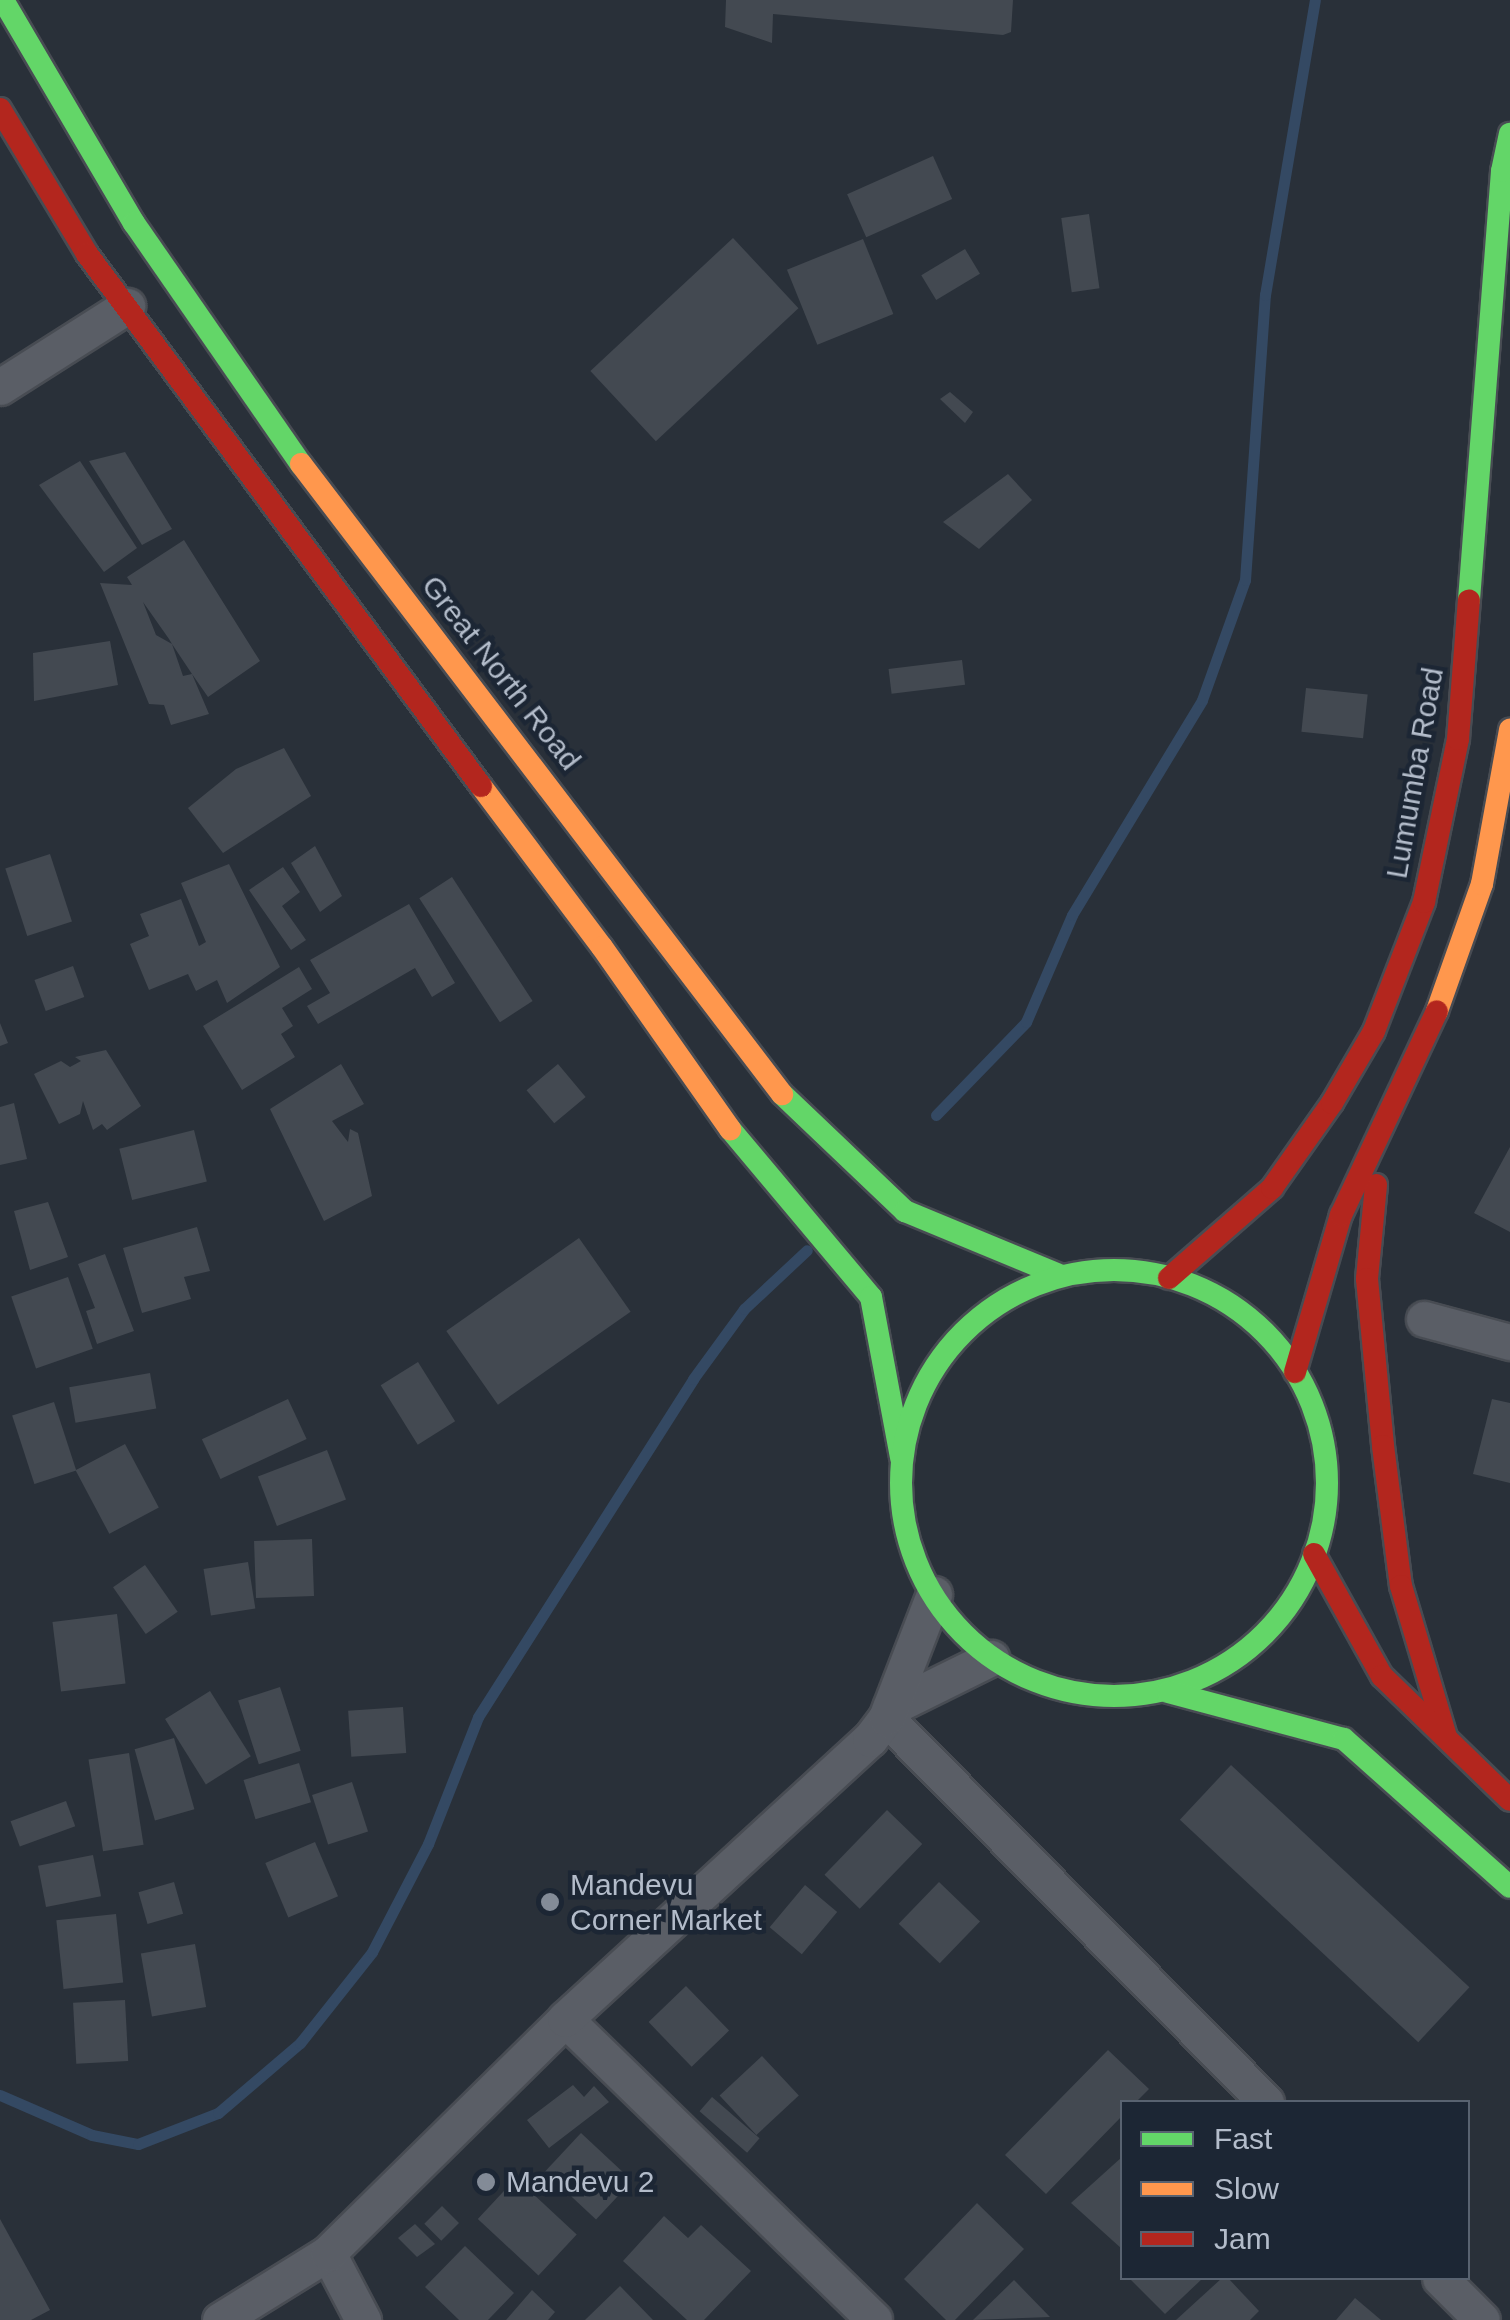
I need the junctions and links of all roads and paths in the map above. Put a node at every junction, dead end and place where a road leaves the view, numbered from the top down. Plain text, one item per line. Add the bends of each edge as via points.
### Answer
1 (3, 0) edge
2 (0, 108) edge
3 (1510, 134) edge
4 (126, 306) junction
5 (0, 387) edge
6 (1510, 730) edge
7 (1382, 1133) junction
8 (1057, 1274) junction
9 (1169, 1278) junction
10 (1424, 1319) dead end
11 (1510, 1342) edge
12 (1295, 1372) junction
13 (900, 1458) junction
14 (1314, 1554) junction
15 (934, 1594) junction
16 (991, 1658) junction
17 (1168, 1692) junction
18 (888, 1713) junction
19 (1446, 1737) junction
20 (1510, 1800) edge
21 (1510, 1887) edge
22 (565, 2019) junction
23 (1264, 2100) edge
24 (328, 2252) junction
25 (1442, 2280) edge
26 (220, 2320) edge
27 (363, 2320) edge
28 (874, 2320) edge
29 (1482, 2320) edge

1 - 8 main road, Great North Road via 134,223 299,462 778,1090 905,1211
2 - 4 main road
3 - 9 main road, Lumumba Road via 1458,739 1424,902 1374,1031 1332,1102 1272,1188
4 - 5 street
4 - 13 main road via 730,1131 870,1297
6 - 7 main road via 1482,884 1440,1005
7 - 12 main road via 1341,1215
7 - 19 main road via 1366,1279 1381,1427 1401,1586
8 - 9 main road via 1113,1268
8 - 13 main road via 1010,1294 969,1323 936,1364 913,1409
9 - 12 main road via 1240,1313
10 - 11 street
12 - 14 main road via 1315,1414 1325,1460 1325,1508
13 - 15 main road via 912,1542
14 - 17 main road via 1300,1586 1259,1642 1232,1664
14 - 19 main road via 1382,1676
15 - 16 main road via 948,1620
15 - 18 street
16 - 17 main road via 1038,1683 1090,1697
16 - 18 street
17 - 21 main road via 1344,1739
18 - 22 street via 870,1739
18 - 23 street
19 - 20 main road
22 - 24 street
22 - 28 street
24 - 26 street
24 - 27 street
25 - 29 street

